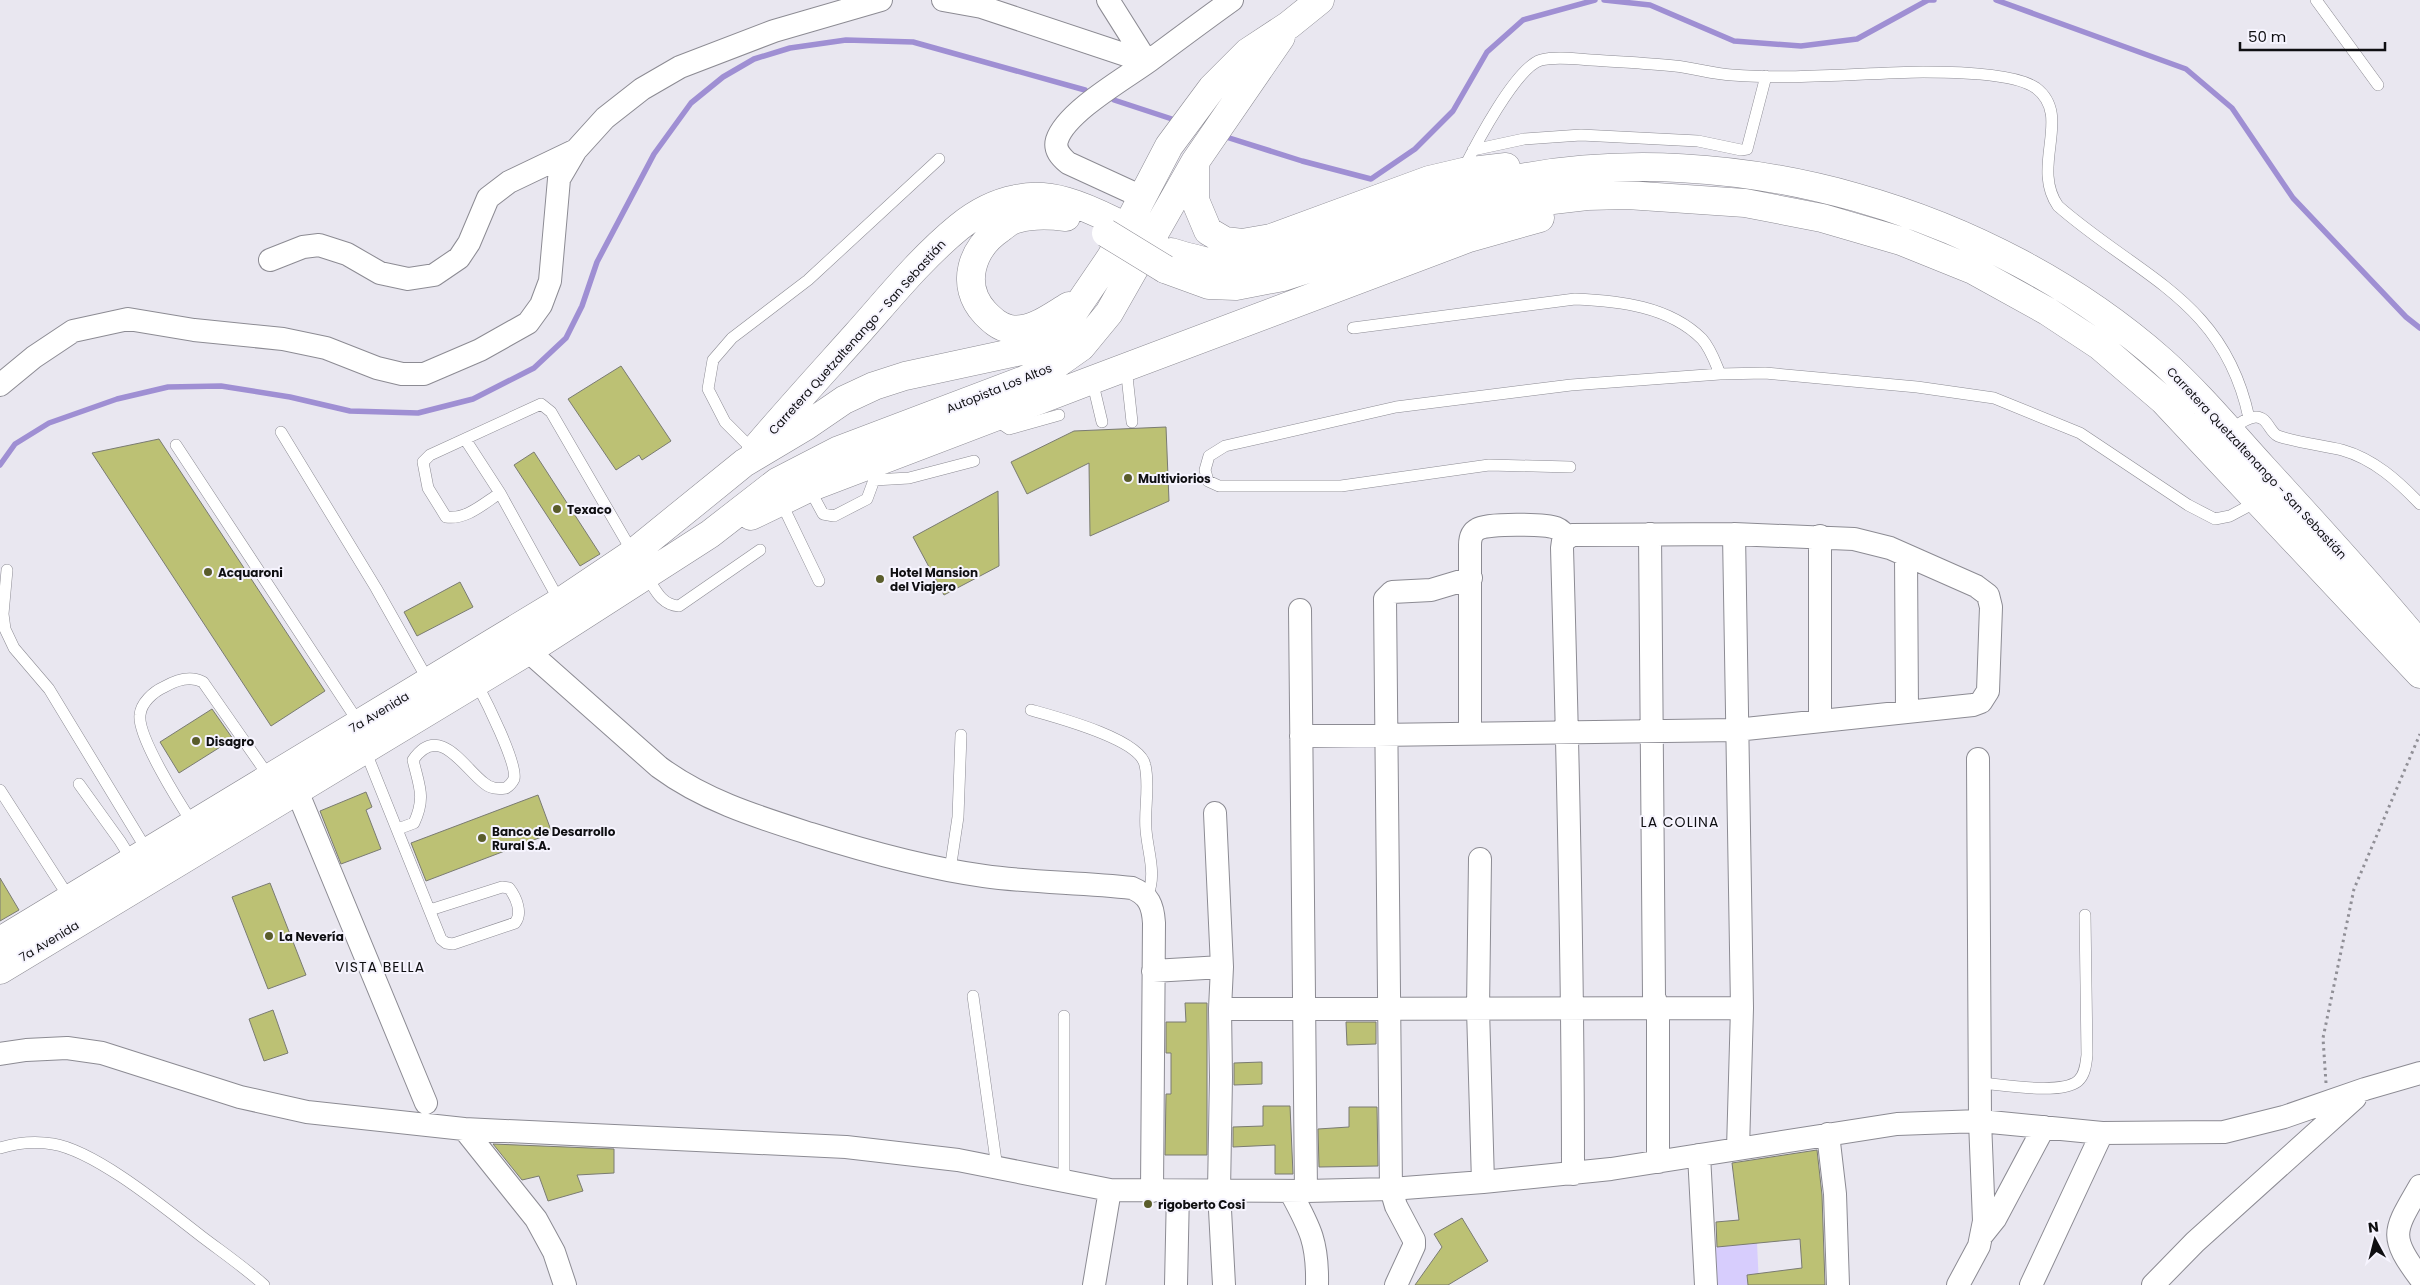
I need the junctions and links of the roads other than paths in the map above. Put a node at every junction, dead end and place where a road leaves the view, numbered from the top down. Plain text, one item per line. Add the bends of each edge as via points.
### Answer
1 (880, 0) edge
2 (944, 0) edge
3 (1108, 0) edge
4 (1232, 0) edge
5 (1320, 0) edge
6 (2316, 0) edge
7 (1289, 25) junction
8 (1148, 62) junction
9 (1766, 76) junction
10 (2378, 85) dead end
11 (576, 150) junction
12 (939, 159) dead end
13 (1196, 160) junction
14 (1468, 161) junction
15 (1650, 166) junction
16 (1142, 197) junction
17 (1671, 199) junction
18 (1110, 227) junction
19 (270, 260) dead end
20 (1168, 260) junction
21 (1084, 297) junction
22 (1353, 328) dead end
23 (1126, 367) junction
24 (1720, 374) junction
25 (1092, 380) junction
26 (0, 385) edge
27 (1059, 415) dead end
28 (998, 416) junction
29 (1102, 422) dead end
30 (1132, 422) dead end
31 (2239, 424) junction
32 (281, 432) dead end
33 (465, 439) junction
34 (176, 445) dead end
35 (749, 457) junction
36 (974, 461) dead end
37 (1570, 467) dead end
38 (871, 473) junction
39 (500, 493) junction
40 (2258, 501) junction
41 (781, 502) junction
42 (2420, 504) edge
43 (710, 534) junction
44 (1650, 534) junction
45 (1734, 534) junction
46 (1820, 536) junction
47 (1566, 538) junction
48 (760, 550) dead end
49 (1906, 556) junction
50 (639, 564) junction
51 (7, 570) dead end
52 (1471, 578) junction
53 (819, 580) dead end
54 (560, 602) junction
55 (1300, 610) dead end
56 (2417, 637) edge
57 (522, 640) junction
58 (2420, 674) edge
59 (429, 682) junction
60 (476, 682) junction
61 (1031, 710) dead end
62 (1907, 711) junction
63 (1820, 721) junction
64 (1736, 730) junction
65 (1651, 731) junction
66 (1567, 732) junction
67 (1470, 733) junction
68 (961, 735) dead end
69 (1387, 735) junction
70 (1301, 736) junction
71 (362, 737) junction
72 (1978, 759) dead end
73 (270, 778) junction
74 (79, 784) dead end
75 (0, 790) edge
76 (298, 791) junction
77 (1215, 813) dead end
78 (193, 824) junction
79 (398, 829) junction
80 (140, 857) junction
81 (1480, 859) dead end
82 (950, 870) junction
83 (1147, 898) junction
84 (70, 899) junction
85 (430, 910) junction
86 (2085, 915) dead end
87 (0, 941) edge
88 (1222, 968) junction
89 (0, 970) edge
90 (1153, 971) junction
91 (973, 996) dead end
92 (1658, 1008) junction
93 (1742, 1008) junction
94 (1220, 1009) junction
95 (1305, 1009) junction
96 (1388, 1009) junction
97 (1478, 1009) junction
98 (1573, 1009) junction
99 (1064, 1016) dead end
100 (0, 1054) edge
101 (2420, 1073) edge
102 (1982, 1083) junction
103 (2365, 1089) junction
104 (426, 1103) dead end
105 (1980, 1121) junction
106 (2044, 1127) junction
107 (464, 1128) junction
108 (2102, 1133) junction
109 (1828, 1134) junction
110 (0, 1148) edge
111 (1738, 1148) junction
112 (1699, 1155) junction
113 (1658, 1162) junction
114 (997, 1168) junction
115 (1573, 1174) junction
116 (1064, 1181) junction
117 (1483, 1182) junction
118 (2420, 1186) edge
119 (1391, 1189) junction
120 (1110, 1190) junction
121 (1152, 1190) junction
122 (1178, 1190) junction
123 (1219, 1191) junction
124 (1298, 1191) junction
125 (1983, 1234) junction
126 (2420, 1278) edge
127 (264, 1285) edge
128 (565, 1285) edge
129 (1094, 1285) edge
130 (1176, 1285) edge
131 (1224, 1285) edge
132 (1317, 1285) edge
133 (1396, 1285) edge
134 (1706, 1285) edge
135 (1838, 1285) edge
136 (1958, 1285) edge
137 (2031, 1285) edge
138 (2153, 1285) edge

1 - 11 street via 774,31 680,67 642,89 605,118
2 - 8 street via 982,7
3 - 8 street
4 - 8 street
5 - 7 main road, Autopista Los Altos
6 - 10 lane
7 - 13 main road, Autopista Los Altos
7 - 16 main road, Autopista Los Altos via 1248,52 1212,88 1169,146
8 - 16 street via 1091,101 1061,133 1056,145 1060,156 1068,163
9 - 14 lane via 1732,75 1676,66 1541,60 1523,71
9 - 14 lane via 1747,149 1698,141 1580,135 1524,139
9 - 31 lane via 1955,72 2018,81 2034,87 2045,96 2053,122 2046,172 2052,197 2070,217 2185,302 2204,321 2230,361 2244,394
11 - 19 street via 509,182 488,198 460,258 434,275 408,279 380,273 348,254 319,246 303,247
11 - 26 street via 559,179 550,281 541,305 528,323 480,350 424,374 402,374 377,368 326,348 283,339 128,319 73,331
12 - 35 lane via 808,280 732,338 713,360 708,389 724,422
13 - 14 main road via 1195,200 1208,231 1225,240 1242,243 1271,238 1430,180
13 - 43 main road, Autopista Los Altos via 1109,313 1081,346 1057,364 1024,380 839,450 777,482
14 - 15 main road
15 - 20 main road, Carretera Quetzaltenango - San Sebastián via 1511,180 1429,202 1268,261 1248,265
15 - 31 main road, Carretera Quetzaltenango - San Sebastián via 1748,175 1836,192 1909,214 1980,243 2046,278 2106,317
16 - 21 main road, Autopista Los Altos
17 - 20 main road, Carretera Quetzaltenango - San Sebastián via 1587,196 1527,203 1462,219 1283,277 1236,286 1209,285
17 - 23 main road via 1549,216 1469,238
17 - 40 main road, Carretera Quetzaltenango - San Sebastián via 1745,203 1822,218 1901,241 1973,270 2047,311 2100,346 2163,400
18 - 20 main road, Carretera Quetzaltenango - San Sebastián, bridge
18 - 21 main road, Carretera Quetzaltenango - San Sebastián via 1066,217 1015,219 988,237 973,258 970,284 977,304 995,323 1010,329 1041,323
18 - 35 main road, Carretera Quetzaltenango - San Sebastián via 1086,207 1044,198 1015,199 983,210 959,226 930,254
21 - 35 main road, Autopista Los Altos via 1062,329 1046,342 1021,351 905,376 874,386 844,400 806,426
22 - 24 lane via 1567,300 1604,300 1637,306 1687,326 1703,340
23 - 25 main road
23 - 30 lane
24 - 37 lane via 1571,385 1396,407 1225,446 1209,456 1205,470 1208,481 1219,486 1341,486 1489,465
24 - 40 lane via 1764,373 1917,386 1994,398 2080,433 2188,506 2215,519 2230,516
25 - 28 main road
25 - 29 lane
27 - 28 lane via 1009,429 1000,423
28 - 38 main road
31 - 42 lane via 2254,417 2264,420 2276,435 2345,451 2396,478
31 - 56 main road, Carretera Quetzaltenango - San Sebastián
32 - 59 lane
33 - 39 lane
33 - 39 lane via 430,455 423,462 428,488 446,517 462,516
33 - 50 lane via 541,404 551,412
34 - 71 lane
35 - 50 main road, 7a Avenida
36 - 38 lane via 909,478
38 - 41 main road via 809,488
39 - 54 lane
40 - 58 main road, Carretera Quetzaltenango - San Sebastián
41 - 43 main road
41 - 53 lane
43 - 50 main road, 7a Avenida
44 - 45 street
44 - 47 street
44 - 65 street
45 - 46 street
45 - 64 street
46 - 49 street via 1873,543
46 - 63 street
47 - 52 street via 1561,530 1552,526 1484,526 1477,529 1470,539
47 - 66 street via 1562,548
48 - 50 lane via 679,606 662,600
49 - 62 street
49 - 62 street via 1984,591 1991,607 1986,697 1973,704
50 - 54 main road, 7a Avenida
50 - 57 main road, 7a Avenida
51 - 80 lane via 3,614 5,629 14,648 49,689
52 - 67 street
52 - 69 street via 1431,590 1392,592 1386,596
54 - 57 main road, 7a Avenida
55 - 70 street
57 - 59 main road, 7a Avenida
57 - 60 main road, 7a Avenida
57 - 82 street via 660,767 698,792 841,844
59 - 71 main road, 7a Avenida
60 - 71 main road, 7a Avenida
60 - 79 lane via 512,762 514,779 506,788 492,788 443,747 424,749 413,760 420,784 420,809 414,823
61 - 83 lane via 1125,744 1143,758 1147,774 1145,828 1152,864
62 - 63 street
63 - 64 street
64 - 65 street
64 - 93 street
65 - 66 street
65 - 92 street via 1654,996
66 - 67 street
66 - 98 street
67 - 69 street
68 - 82 lane via 958,817
69 - 70 street
69 - 96 street
70 - 95 street
71 - 73 main road, 7a Avenida
71 - 76 main road, 7a Avenida
71 - 79 lane
72 - 102 street
73 - 78 main road, 7a Avenida
73 - 78 lane via 203,682 189,678 163,687 143,703 141,728 176,798
74 - 80 lane
75 - 84 lane
76 - 89 main road, 7a Avenida
76 - 104 street
77 - 88 street
78 - 80 main road, 7a Avenida
79 - 85 lane
80 - 84 main road, 7a Avenida
81 - 97 street
82 - 83 street via 1127,888 1140,891
83 - 90 street via 1153,912
84 - 87 main road, 7a Avenida
85 - 85 lane via 441,939 454,944 516,924 519,919 512,892 502,886
86 - 102 lane via 2087,1056 2080,1079 2072,1085 2058,1088
88 - 90 street
88 - 94 street
90 - 121 street
91 - 114 lane
92 - 93 street
92 - 98 street
92 - 113 street
93 - 111 street
94 - 95 street
94 - 123 street
95 - 96 street
95 - 124 street
96 - 97 street
96 - 119 street
97 - 98 street
97 - 117 street
98 - 115 street
99 - 116 lane
100 - 107 street via 66,1048 102,1054 240,1097 307,1112
101 - 103 street
102 - 105 street
103 - 108 street via 2253,1126 2224,1132
103 - 138 street via 2195,1242
105 - 106 street
105 - 109 street via 1897,1124
105 - 125 street
106 - 108 street
106 - 125 street via 1995,1219
107 - 114 street via 846,1147
107 - 128 street via 536,1219 554,1252
108 - 137 street
109 - 111 street
109 - 135 street via 1835,1194
110 - 127 lane via 32,1143 54,1144 80,1154 158,1202
111 - 112 street
112 - 113 street
112 - 134 street
113 - 115 street
114 - 116 street
115 - 117 street
116 - 120 street
117 - 119 street
118 - 126 street via 2400,1222 2397,1239 2403,1255
119 - 124 street
119 - 133 street via 1414,1240
120 - 121 street
120 - 129 street
121 - 122 street
122 - 123 street
122 - 130 street
123 - 124 street
123 - 131 street
124 - 132 street via 1315,1243
125 - 136 street

